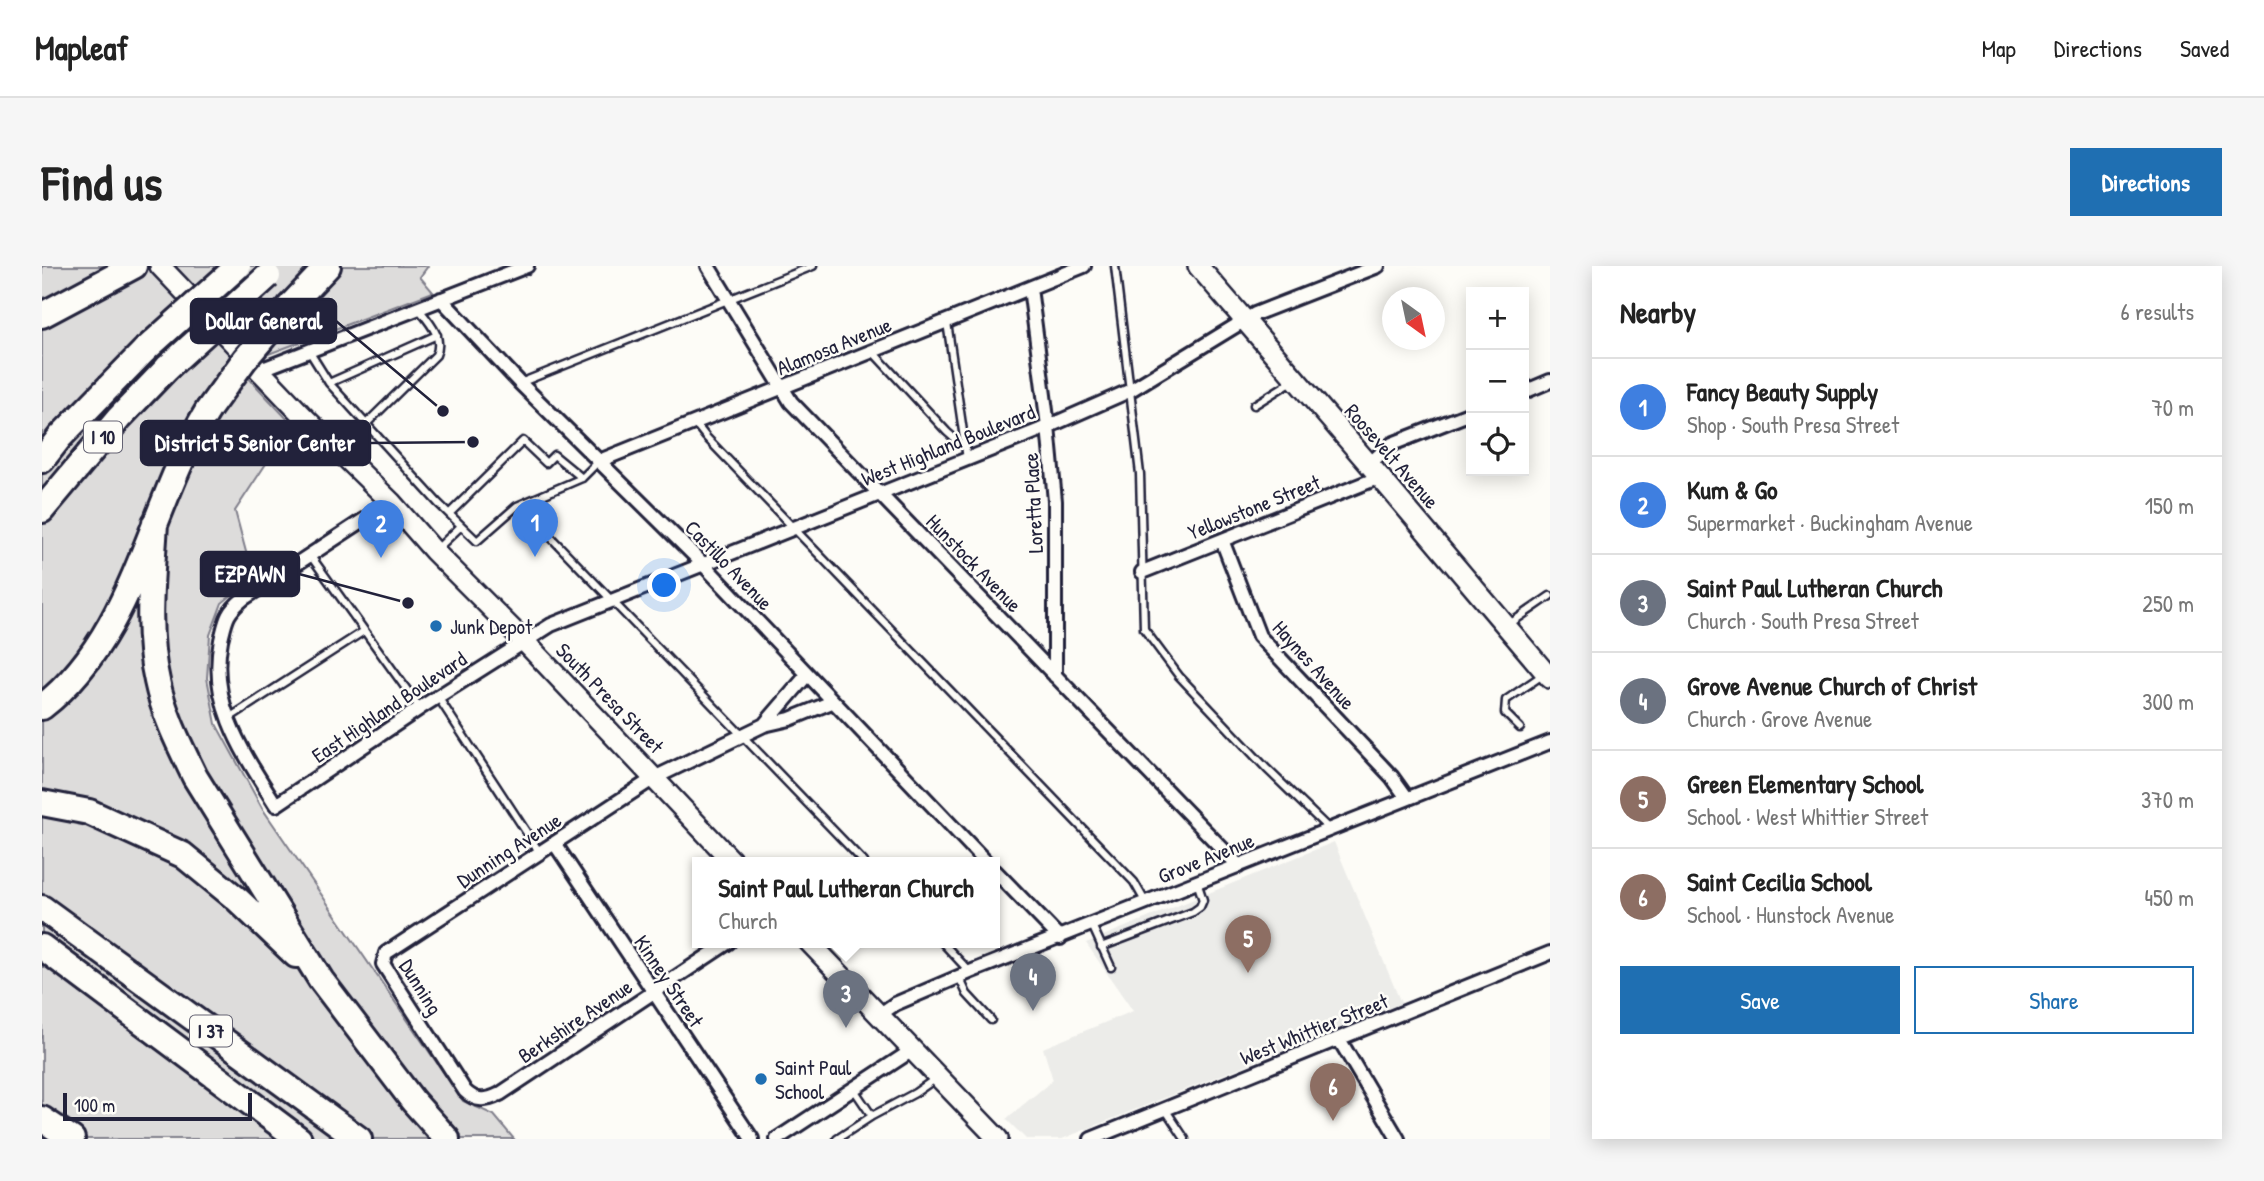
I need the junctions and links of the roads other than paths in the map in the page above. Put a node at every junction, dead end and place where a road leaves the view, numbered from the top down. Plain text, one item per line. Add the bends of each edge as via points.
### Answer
1 (134, 266) edge
2 (160, 266) edge
3 (238, 266) edge
4 (328, 266) edge
5 (527, 266) edge
6 (708, 266) edge
7 (813, 266) edge
8 (1084, 266) edge
9 (1115, 266) edge
10 (1198, 266) edge
11 (1378, 266) edge
12 (275, 271) edge
13 (1030, 288) junction
14 (441, 299) junction
15 (727, 299) junction
16 (418, 308) junction
17 (42, 315) edge
18 (1245, 320) junction
19 (947, 321) junction
20 (437, 335) junction
21 (309, 351) junction
22 (872, 351) junction
23 (260, 370) junction
24 (1296, 379) junction
25 (1550, 381) edge
26 (329, 383) junction
27 (520, 383) junction
28 (781, 388) junction
29 (1529, 390) edge
30 (1129, 391) junction
31 (1254, 405) dead end
32 (1469, 413) edge
33 (695, 423) junction
34 (366, 424) junction
35 (1048, 426) junction
36 (965, 453) junction
37 (42, 460) edge
38 (599, 461) junction
39 (1375, 470) junction
40 (582, 478) junction
41 (881, 493) junction
42 (391, 502) junction
43 (42, 510) edge
44 (449, 514) junction
45 (155, 523) junction
46 (461, 526) junction
47 (541, 527) dead end
48 (793, 528) junction
49 (1222, 540) junction
50 (434, 551) junction
51 (310, 555) junction
52 (703, 564) junction
53 (1142, 572) junction
54 (1550, 596) edge
55 (614, 602) junction
56 (1506, 626) junction
57 (363, 631) junction
58 (524, 641) junction
59 (1548, 673) edge
60 (807, 675) junction
61 (1055, 676) junction
62 (438, 697) junction
63 (832, 702) junction
64 (42, 707) edge
65 (420, 708) junction
66 (228, 719) junction
67 (764, 725) junction
68 (1520, 728) dead end
69 (743, 736) junction
70 (1550, 742) edge
71 (654, 778) junction
72 (1407, 798) junction
73 (42, 803) edge
74 (1329, 829) junction
75 (555, 844) junction
76 (540, 853) junction
77 (728, 857) edge
78 (859, 857) edge
79 (981, 857) edge
80 (1238, 866) junction
81 (1000, 875) edge
82 (1197, 882) junction
83 (1146, 904) junction
84 (42, 908) edge
85 (1092, 925) junction
86 (1060, 938) junction
87 (1101, 947) junction
88 (42, 948) edge
89 (720, 948) edge
90 (815, 948) edge
91 (946, 948) edge
92 (1550, 953) edge
93 (385, 955) joint
94 (1111, 967) dead end
95 (965, 975) junction
96 (321, 980) junction
97 (654, 992) junction
98 (879, 1015) junction
99 (991, 1020) dead end
100 (1339, 1039) junction
101 (914, 1049) junction
102 (939, 1076) junction
103 (853, 1088) junction
104 (474, 1098) joint
105 (1165, 1109) junction
106 (872, 1116) junction
107 (42, 1119) edge
108 (781, 1138) edge
109 (72, 1139) edge
110 (299, 1139) edge
111 (359, 1139) edge
112 (447, 1139) edge
113 (752, 1139) edge
114 (837, 1139) edge
115 (999, 1139) edge
116 (1091, 1139) edge
117 (1185, 1139) edge
118 (1398, 1139) edge

1 - 17 highway
2 - 23 main road, South Presa Street
3 - 37 highway, I 10, bridge via 145,350
4 - 45 highway, bridge via 245,359 208,410 181,458
5 - 14 street
6 - 15 street, Hunstock Avenue
7 - 15 lane
8 - 13 street, Alamosa Avenue
9 - 30 lane
10 - 18 main road, Roosevelt Avenue
11 - 18 street, West Highland Boulevard
12 - 43 highway, I 10, bridge via 118,418
13 - 19 street, Alamosa Avenue
13 - 35 street, Loretta Place
14 - 16 street
14 - 27 street, Castillo Avenue
15 - 27 lane
15 - 28 street, Hunstock Avenue
16 - 20 lane
16 - 21 street
18 - 24 main road, Roosevelt Avenue
18 - 30 street, West Highland Boulevard
19 - 22 street, Alamosa Avenue
19 - 36 lane
20 - 26 lane
20 - 34 lane via 436,355
21 - 23 street
21 - 26 lane
22 - 28 street, Alamosa Avenue
22 - 36 lane
23 - 42 main road, South Presa Street
24 - 31 lane
24 - 39 main road, Roosevelt Avenue
25 - 29 street
26 - 34 lane
27 - 38 street, Castillo Avenue
28 - 33 street, Alamosa Avenue
28 - 41 street, Hunstock Avenue
30 - 35 street, West Highland Boulevard
30 - 53 lane via 1140,474
32 - 39 street, Yellowstone Street via 1392,444
33 - 38 street, Alamosa Avenue
33 - 48 lane
34 - 44 lane
35 - 36 street, West Highland Boulevard
35 - 61 street, Loretta Place via 1055,500
36 - 41 street, West Highland Boulevard
38 - 40 lane
38 - 52 street, Castillo Avenue
39 - 49 street, Yellowstone Street
39 - 56 main road, Roosevelt Avenue
40 - 44 lane via 554,455 546,463 523,441
40 - 46 lane via 517,506 477,541
41 - 48 street, West Highland Boulevard
41 - 61 street, Hunstock Avenue
42 - 50 main road, South Presa Street
42 - 51 street
44 - 46 lane
45 - 64 highway via 113,623 83,667
45 - 96 highway via 152,655 164,708 195,777
46 - 50 lane
47 - 55 lane
48 - 52 street, West Highland Boulevard
48 - 83 lane via 1134,882
49 - 53 street, Yellowstone Street
49 - 72 street, Haynes Avenue via 1259,636
50 - 58 main road, South Presa Street
51 - 57 lane
51 - 66 street via 230,610 220,649 220,690
52 - 55 street, West Highland Boulevard
52 - 60 street, Castillo Avenue
53 - 74 lane via 1144,629 1179,676
54 - 56 lane
55 - 58 street, West Highland Boulevard via 551,625
55 - 69 lane
56 - 59 main road, Roosevelt Avenue
57 - 65 lane
57 - 66 lane
58 - 62 street, East Highland Boulevard
58 - 71 main road, South Presa Street
59 - 68 lane via 1506,701 1505,713
60 - 63 street, Castillo Avenue
60 - 67 street
61 - 80 street, Hunstock Avenue
62 - 65 street, East Highland Boulevard
62 - 76 lane
63 - 67 street
63 - 79 street, Castillo Avenue
65 - 66 street, East Highland Boulevard via 276,805 237,744
67 - 69 street, Dunning Avenue
69 - 71 street, Dunning Avenue
69 - 78 lane
70 - 72 street, Grove Avenue
71 - 75 street, Dunning Avenue
71 - 77 main road, South Presa Street
72 - 74 street, Grove Avenue
73 - 96 highway via 89,813 183,855 239,900
74 - 80 street, Grove Avenue
75 - 76 street, Dunning Avenue
75 - 97 street, Kinney Street
76 - 93 street, Dunning Avenue
80 - 82 street, Grove Avenue
81 - 86 street
82 - 83 street, Grove Avenue
82 - 87 lane via 1203,900 1193,912
83 - 85 street, Grove Avenue
84 - 111 highway, I 37
85 - 86 street, Grove Avenue
85 - 87 lane
86 - 95 street, Grove Avenue
87 - 94 lane
88 - 110 highway, I 37
89 - 97 street, Berkshire Avenue
90 - 98 main road
91 - 95 lane
92 - 100 street, West Whittier Street
93 - 104 street, Dunning via 383,964 465,1091
95 - 98 street, Grove Avenue
95 - 99 lane via 967,994
96 - 112 highway
97 - 104 street, Berkshire Avenue via 500,1094 491,1099
97 - 113 street, Kinney Street
98 - 101 main road
100 - 105 street, West Whittier Street
100 - 118 street
101 - 102 main road
101 - 103 street
102 - 106 lane
102 - 115 main road
103 - 106 lane
103 - 108 street
105 - 116 street, West Whittier Street
105 - 117 lane
106 - 114 lane
107 - 109 highway

